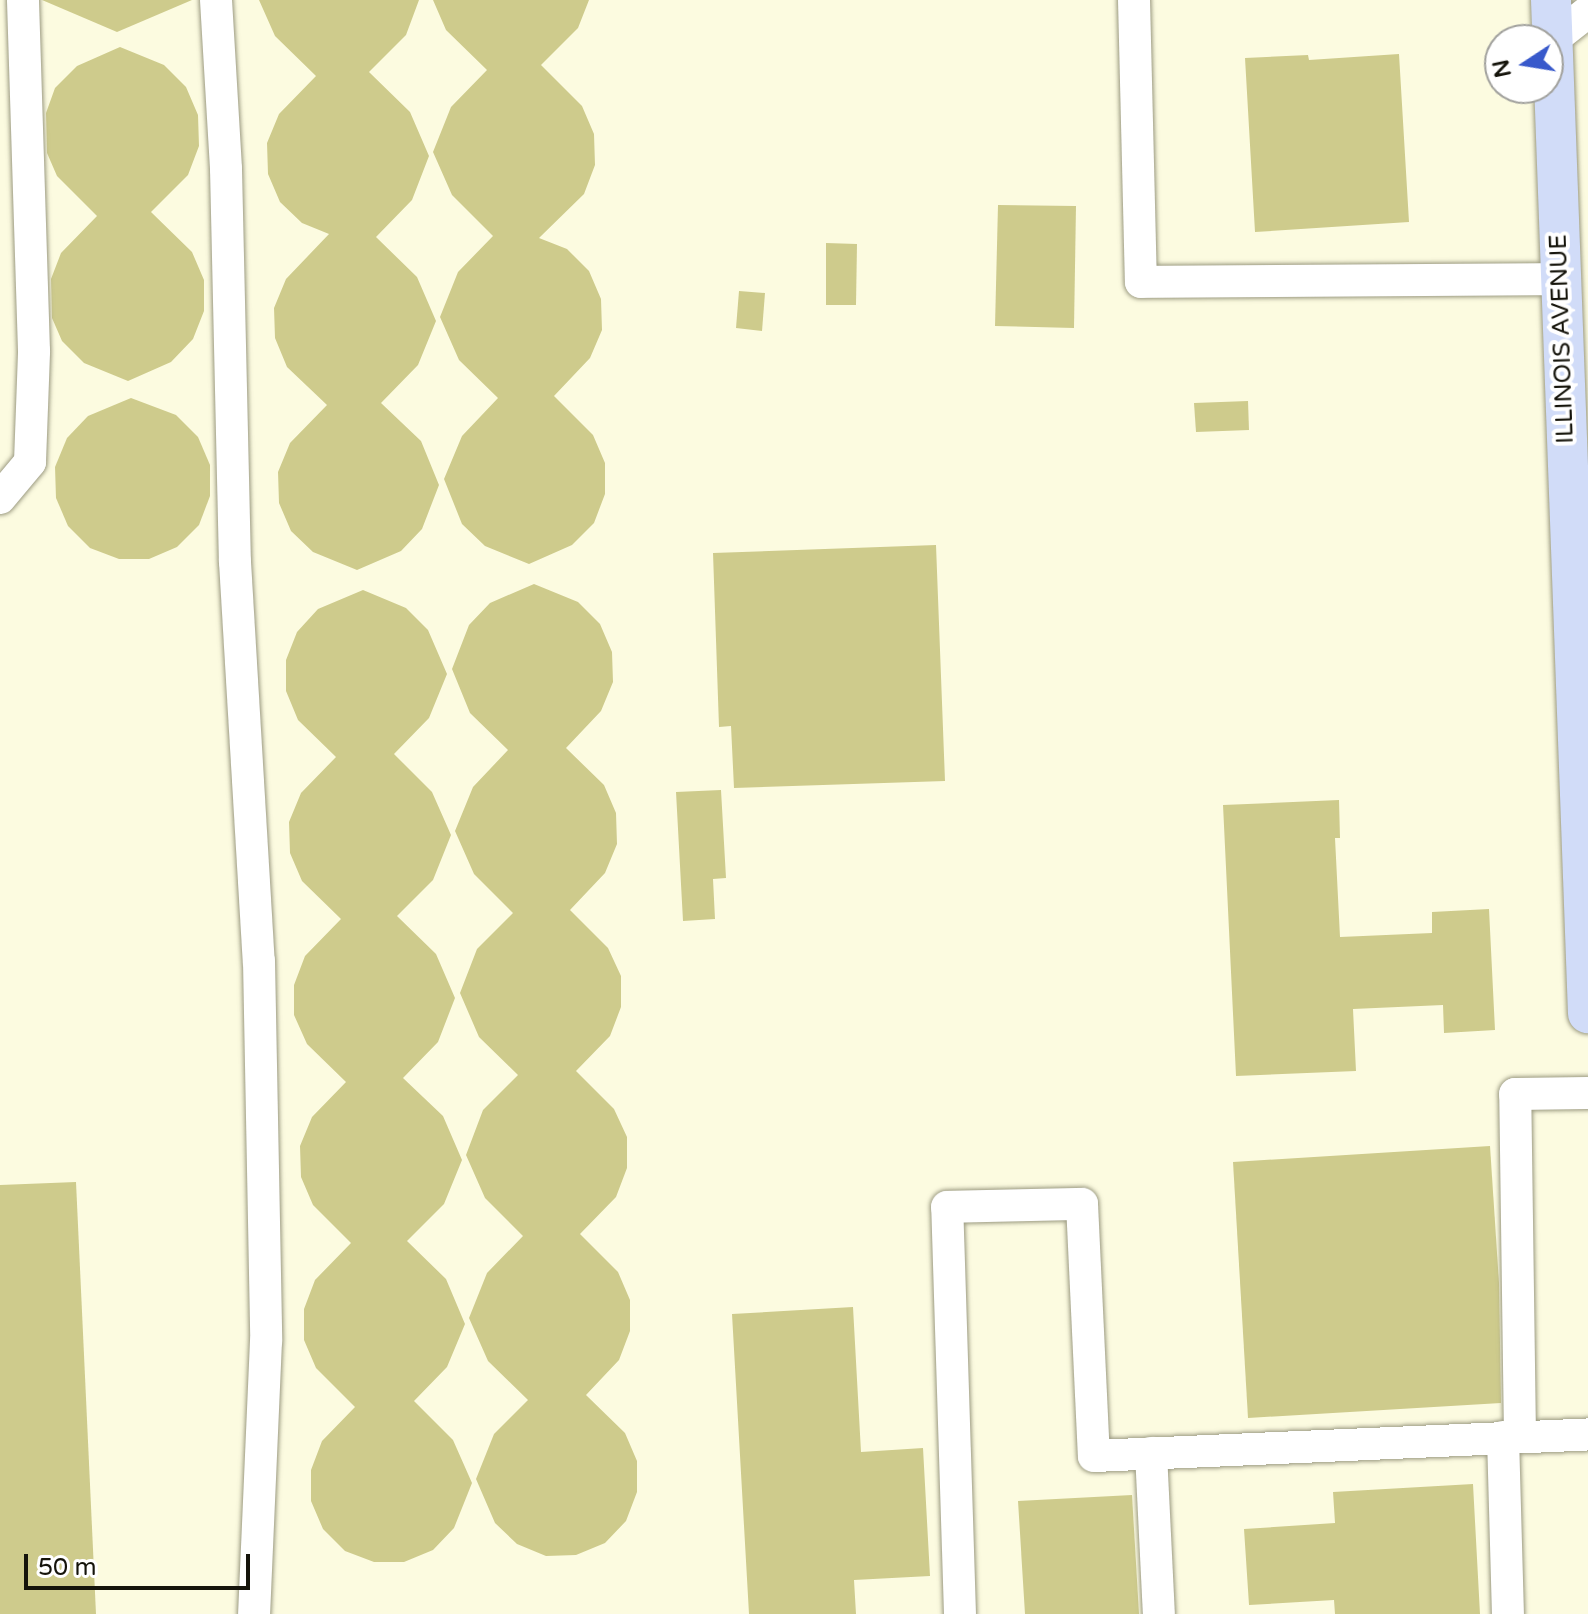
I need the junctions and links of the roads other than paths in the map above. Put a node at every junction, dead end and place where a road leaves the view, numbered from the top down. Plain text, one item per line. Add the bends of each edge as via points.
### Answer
1 (23, 0) edge
2 (216, 0) edge
3 (1134, 0) edge
4 (1551, 0) edge
5 (1588, 12) edge
6 (1552, 24) edge
7 (1564, 31) edge
8 (1554, 104) edge
9 (1560, 279) junction
10 (1575, 340) edge
11 (1577, 454) edge
12 (0, 498) edge
13 (1586, 939) edge
14 (1588, 1013) edge
15 (1588, 1093) edge
16 (1588, 1434) edge
17 (1512, 1437) junction
18 (1151, 1453) junction
19 (254, 1614) edge
20 (960, 1614) edge
21 (1159, 1614) edge
22 (1508, 1614) edge

1 - 12 lane via 34,351 30,462
2 - 19 lane via 235,562 259,961 266,1341
3 - 9 lane via 1141,282
4 - 6 main road, ILLINOIS AVENUE
5 - 7 lane
8 - 9 main road, ILLINOIS AVENUE
9 - 10 main road, ILLINOIS AVENUE
10 - 11 main road, ILLINOIS AVENUE
11 - 13 main road, ILLINOIS AVENUE
13 - 14 main road, ILLINOIS AVENUE
15 - 17 lane via 1515,1094
16 - 17 lane
17 - 18 lane
17 - 22 lane
18 - 20 lane via 1094,1456 1082,1204 947,1207
18 - 21 lane

